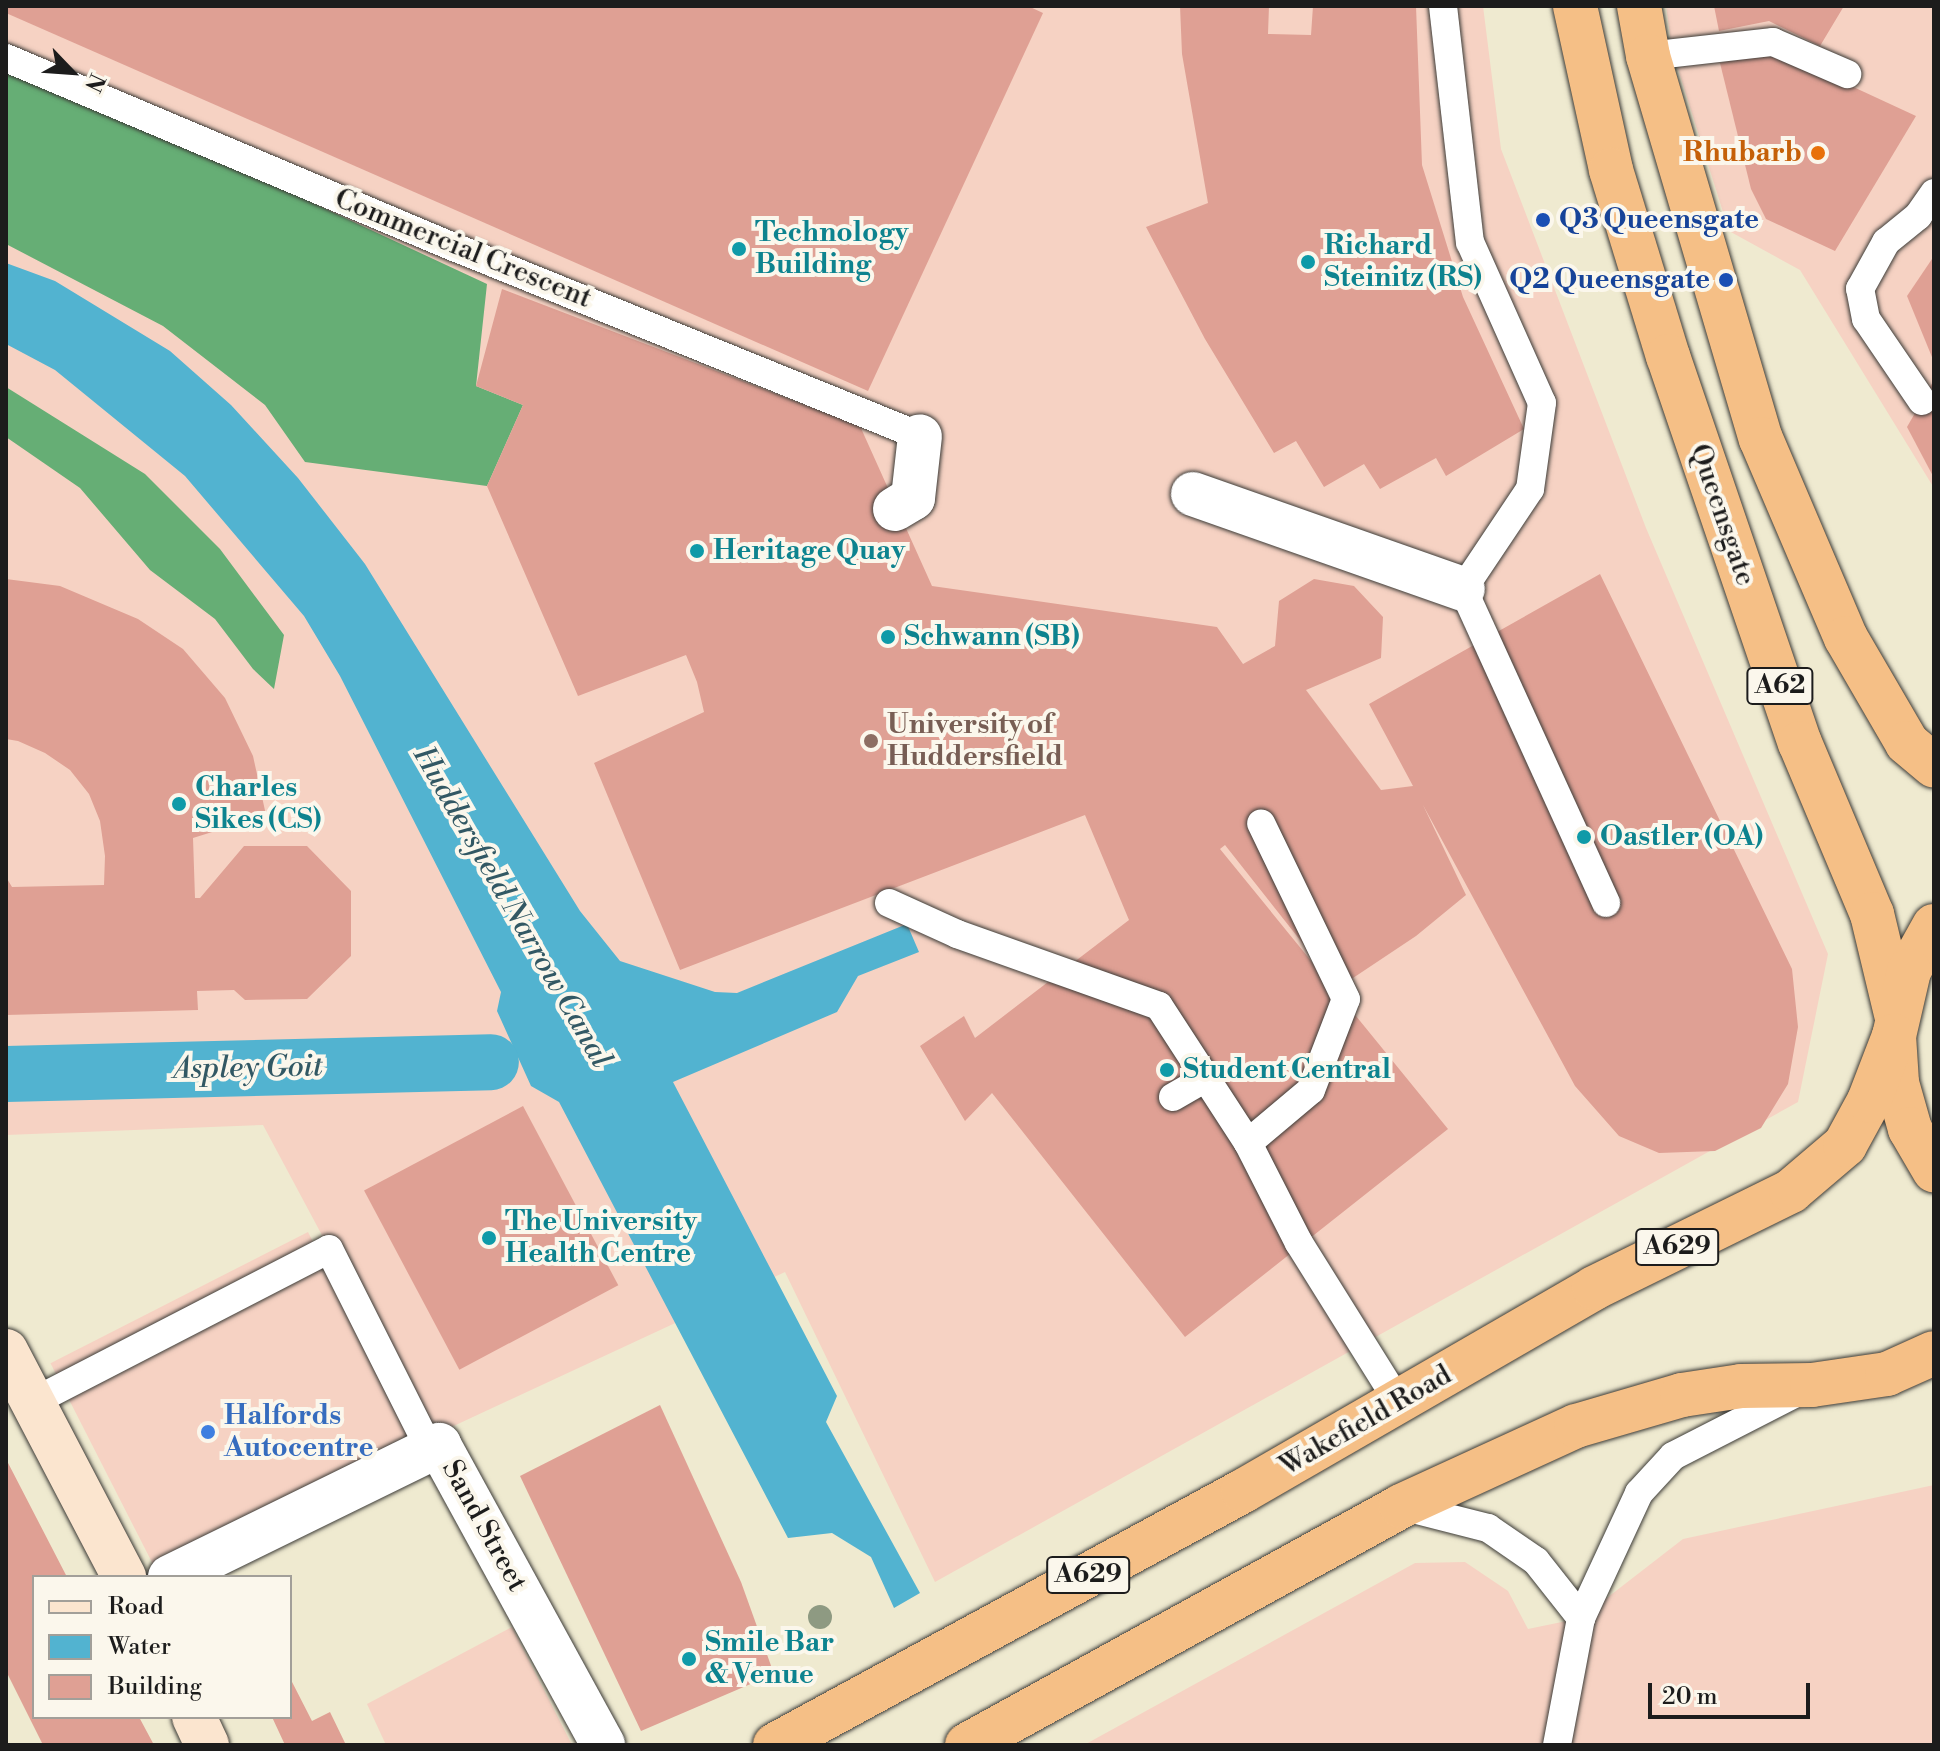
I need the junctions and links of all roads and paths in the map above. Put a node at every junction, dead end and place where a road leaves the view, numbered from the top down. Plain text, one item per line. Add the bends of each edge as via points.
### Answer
1 (1443, 6) edge
2 (1575, 6) edge
3 (1639, 6) edge
4 (1648, 56) junction
5 (6, 58) edge
6 (1847, 74) dead end
7 (1934, 193) edge
8 (1922, 401) dead end
9 (920, 436) joint
10 (1193, 494) dead end
11 (895, 509) dead end
12 (1463, 589) junction
13 (1934, 766) edge
14 (1261, 823) dead end
15 (889, 903) dead end
16 (1606, 903) dead end
17 (1934, 926) edge
18 (1895, 1025) junction
19 (1206, 1078) junction
20 (1173, 1097) dead end
21 (1248, 1143) junction
22 (1934, 1170) edge
23 (6, 1351) edge
24 (1934, 1353) edge
25 (1934, 1368) edge
26 (1887, 1374) junction
27 (1812, 1385) junction
28 (33, 1402) junction
29 (1399, 1403) junction
30 (430, 1450) junction
31 (1401, 1506) junction
32 (123, 1575) edge
33 (174, 1575) edge
34 (1581, 1618) junction
35 (195, 1719) edge
36 (1556, 1743) edge
37 (207, 1745) edge
38 (603, 1745) edge
39 (775, 1745) edge
40 (967, 1745) edge

1 - 12 lane via 1470,242 1542,403 1530,489
2 - 18 highway, Queensgate / A62 via 1611,170 1664,342 1800,743 1872,914
3 - 4 highway, A62
4 - 6 lane via 1773,42
4 - 13 highway, A62 via 1761,439 1790,512 1846,638 1907,743
5 - 9 lane, Commercial Crescent
7 - 8 lane via 1918,216 1886,242 1860,289 1866,319
9 - 11 street via 913,498
10 - 12 street
12 - 16 lane
14 - 21 lane via 1346,999 1311,1090
15 - 19 lane via 957,934 1159,1006
17 - 18 highway, Wakefield Road via 1909,971
18 - 22 highway via 1897,1083 1910,1129
18 - 29 highway, Wakefield Road / A629 via 1869,1101 1845,1145 1791,1191 1594,1288
19 - 20 lane
19 - 21 lane
21 - 29 lane via 1299,1243
23 - 28 main road
24 - 26 highway
25 - 26 highway
26 - 27 highway
27 - 31 highway via 1741,1386 1682,1395 1576,1426
27 - 34 lane via 1673,1456 1639,1493
28 - 30 lane via 329,1249
28 - 32 main road
29 - 39 highway, Wakefield Road / A629
30 - 33 street, Sand Street
30 - 38 street, Sand Street via 439,1445
31 - 34 lane via 1488,1528 1536,1561
31 - 40 highway
34 - 36 lane
35 - 37 main road

